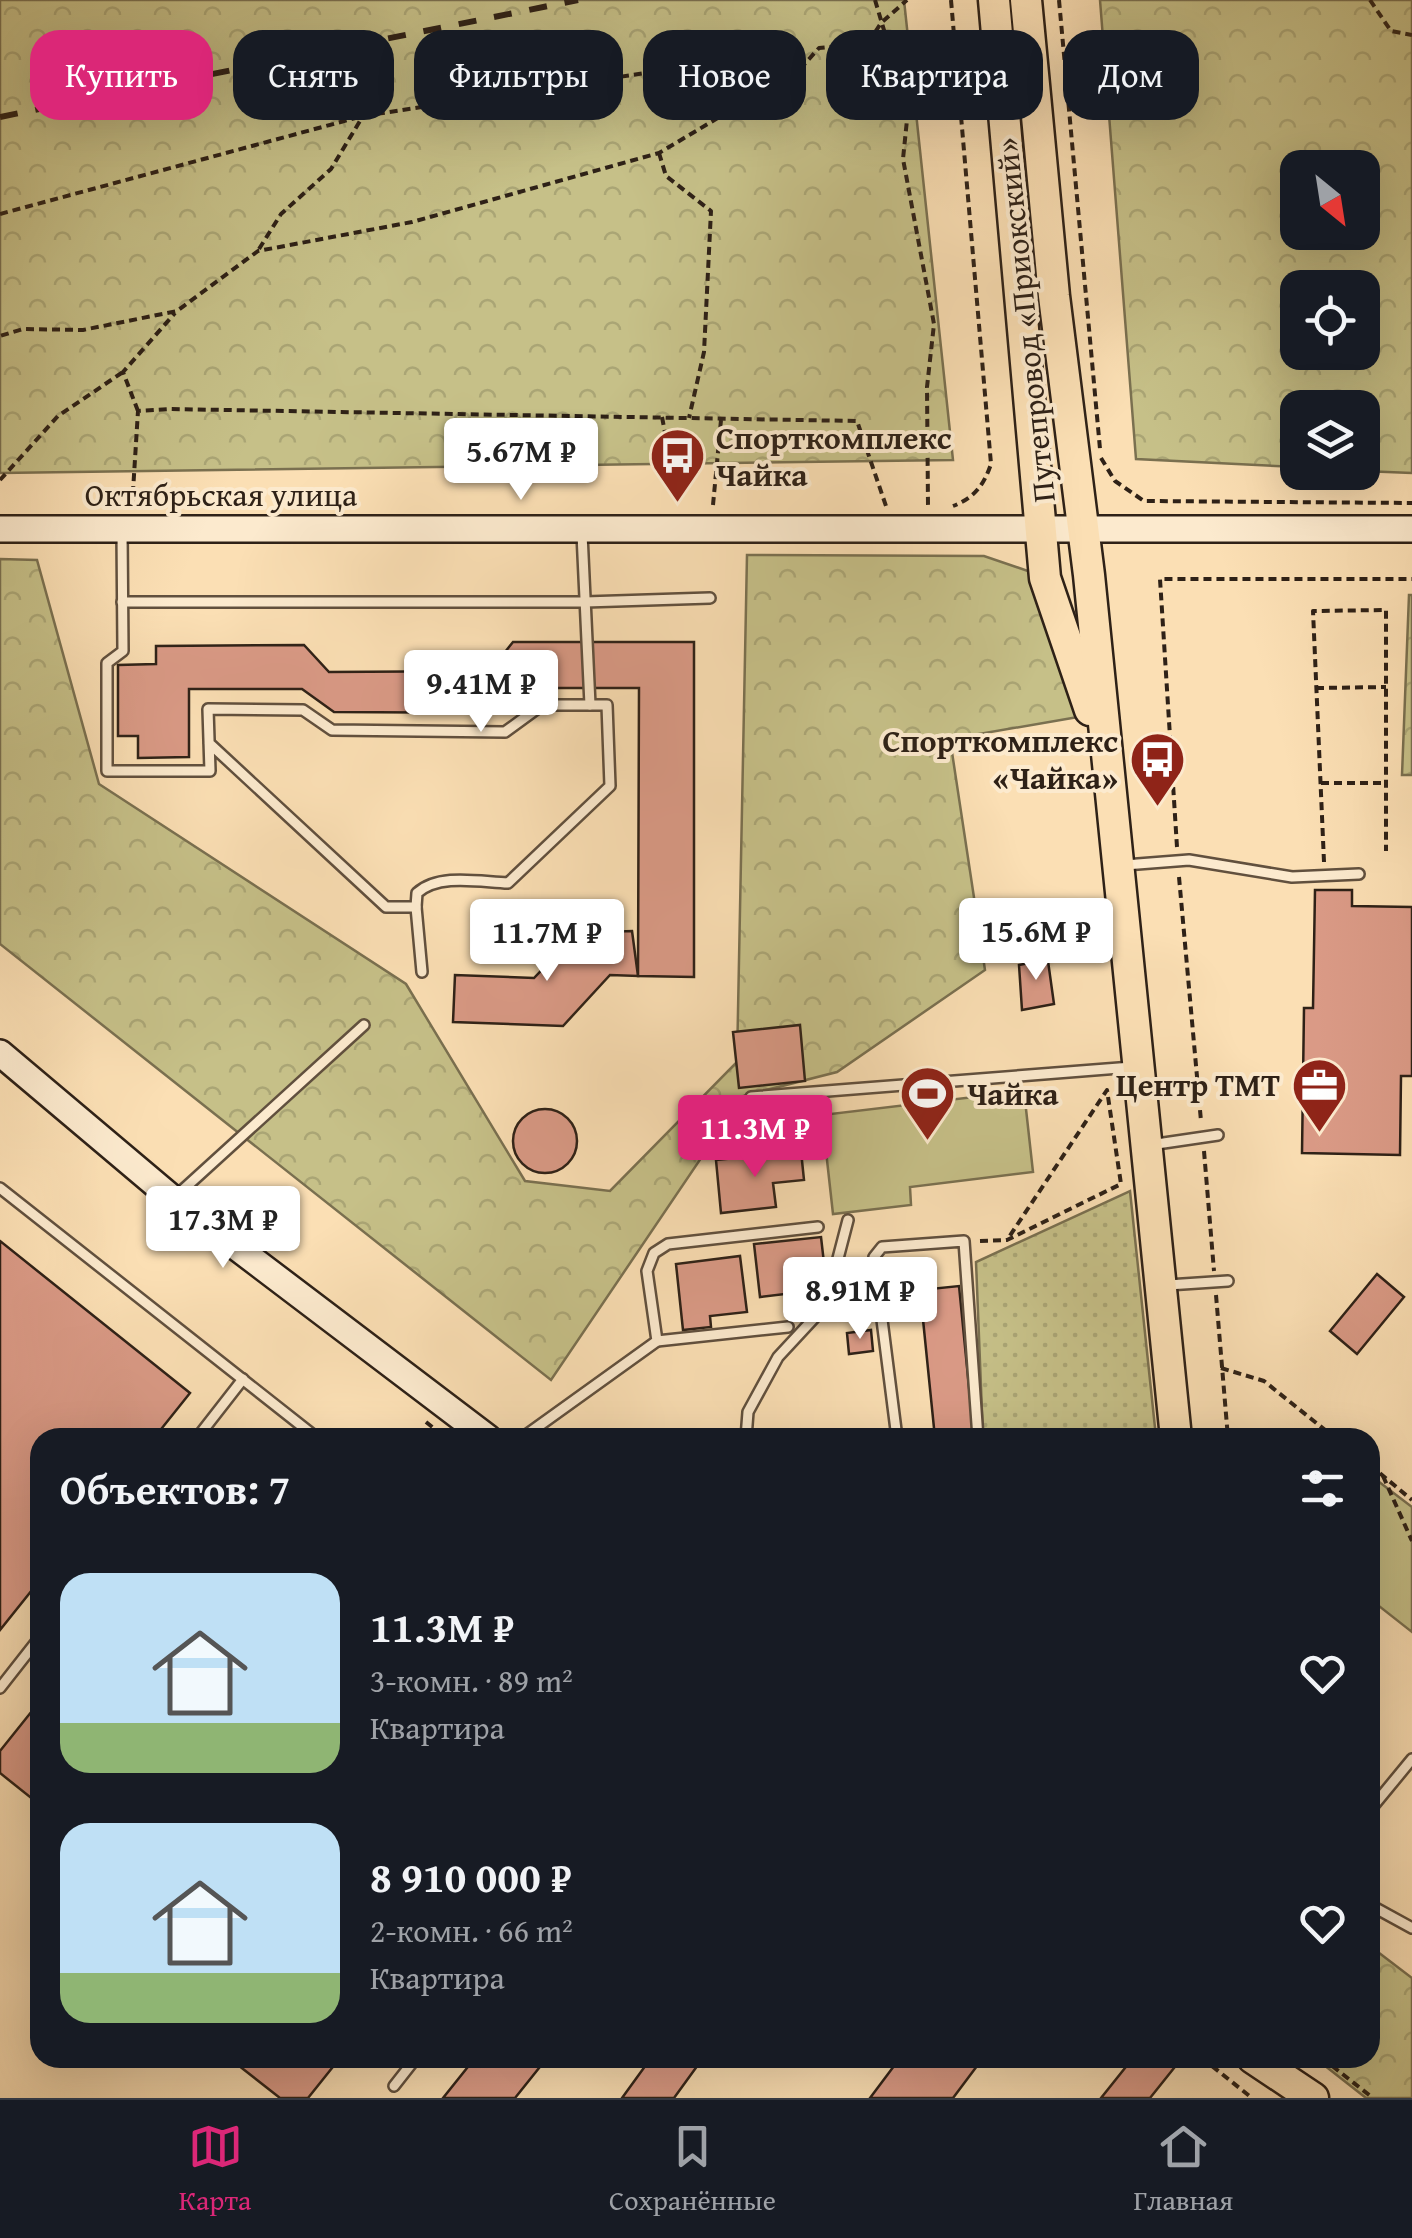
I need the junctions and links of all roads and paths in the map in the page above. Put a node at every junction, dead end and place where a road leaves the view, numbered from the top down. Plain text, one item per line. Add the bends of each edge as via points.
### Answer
1 (875, 0) edge
2 (907, 0) edge
3 (951, 0) edge
4 (994, 0) edge
5 (1026, 0) edge
6 (1059, 0) edge
7 (1370, 0) edge
8 (881, 23) junction
9 (1412, 35) edge
10 (806, 62) edge
11 (643, 73) edge
12 (394, 111) edge
13 (348, 120) edge
14 (361, 120) edge
15 (714, 120) edge
16 (659, 153) junction
17 (0, 214) edge
18 (258, 251) junction
19 (177, 311) junction
20 (0, 336) edge
21 (123, 372) junction
22 (138, 411) junction
23 (662, 418) junction
24 (689, 418) junction
25 (721, 418) junction
26 (0, 480) edge
27 (1412, 504) edge
28 (695, 505) dead end
29 (720, 505) dead end
30 (900, 506) dead end
31 (914, 506) dead end
32 (928, 506) junction
33 (1042, 527) junction
34 (0, 529) edge
35 (1412, 529) edge
36 (126, 530) junction
37 (1084, 530) junction
38 (582, 531) junction
39 (1412, 579) edge
40 (710, 598) dead end
41 (122, 602) junction
42 (585, 602) junction
43 (1316, 688) junction
44 (1386, 688) junction
45 (590, 705) junction
46 (209, 742) junction
47 (1106, 755) junction
48 (1321, 783) junction
49 (1386, 783) junction
50 (1386, 851) dead end
51 (1177, 860) junction
52 (1118, 866) junction
53 (1359, 874) dead end
54 (1324, 878) junction
55 (416, 907) junction
56 (422, 972) dead end
57 (364, 1025) dead end
58 (0, 1053) edge
59 (1137, 1066) junction
60 (752, 1097) dead end
61 (1218, 1135) dead end
62 (1202, 1136) junction
63 (1147, 1145) junction
64 (0, 1188) edge
65 (173, 1199) junction
66 (848, 1220) dead end
67 (818, 1228) dead end
68 (1006, 1240) junction
69 (964, 1241) junction
70 (1228, 1280) dead end
71 (1215, 1282) junction
72 (1160, 1286) junction
73 (788, 1328) dead end
74 (657, 1340) junction
75 (1222, 1368) junction
76 (243, 1379) junction
77 (205, 1428) edge
78 (304, 1428) edge
79 (475, 1428) edge
80 (536, 1428) edge
81 (747, 1428) edge
82 (896, 1428) edge
83 (977, 1428) edge
84 (1175, 1428) edge
85 (1227, 1428) edge
86 (1323, 1428) edge
87 (1380, 1473) edge
88 (1384, 1476) junction
89 (1412, 1500) edge
90 (1412, 1541) edge
91 (30, 1650) edge
92 (0, 1688) edge
93 (1412, 1759) edge
94 (1380, 1798) edge
95 (1380, 1910) edge
96 (1412, 1928) edge
97 (408, 2068) edge
98 (1214, 2068) edge
99 (1270, 2068) edge
100 (1335, 2068) edge
101 (394, 2086) dead end
102 (1307, 2096) edge
103 (1252, 2098) edge
104 (1373, 2098) edge

1 - 8 path
2 - 8 path
3 - 32 path via 991,464 973,496 956,506
4 - 33 main road, Путепровод «Приокский»
5 - 37 main road, Путепровод «Приокский»
6 - 27 path via 1108,472 1134,495 1154,502
7 - 9 path via 1391,31
8 - 10 path via 868,42 819,48
8 - 32 path via 890,80 908,110 903,159 934,324
11 - 12 path
13 - 17 path
14 - 18 path via 331,169 281,214
15 - 16 path
16 - 18 path via 412,222
16 - 24 path via 666,176 711,211 704,352
18 - 19 path
19 - 20 path via 83,330 22,329
19 - 21 path
21 - 22 path
21 - 26 path via 58,416
22 - 23 path
22 - 36 path
23 - 24 path
23 - 28 path via 677,505
24 - 25 path
25 - 29 path via 714,505
25 - 30 path via 857,420 886,506
31 - 32 path
33 - 37 street, Октябрьская улица
33 - 38 street, Октябрьская улица
33 - 47 main road via 1045,578
34 - 36 street, Октябрьская улица
35 - 37 street, Октябрьская улица
36 - 38 street, Октябрьская улица
36 - 41 lane
37 - 47 main road
38 - 42 lane
39 - 51 path via 1160,579
40 - 42 lane
41 - 42 lane
41 - 46 lane via 123,652 107,663 107,771 210,771
42 - 45 lane
43 - 44 path
43 - 44 path via 1312,611 1367,610 1386,610
43 - 48 path
44 - 49 path
45 - 46 lane via 542,705 505,732 332,730 303,710 208,710
45 - 55 lane via 608,705 610,786 508,883 440,881 417,893
46 - 55 lane via 386,907
47 - 52 main road
48 - 49 path
48 - 54 path
49 - 50 path
51 - 52 lane
51 - 54 lane
51 - 62 path
52 - 59 main road
53 - 54 lane
55 - 56 lane
57 - 65 lane
58 - 65 street
59 - 60 lane
59 - 63 main road
61 - 62 lane
62 - 63 lane
62 - 71 path
63 - 72 main road
64 - 76 lane
65 - 79 street
66 - 81 lane via 830,1302 778,1357 748,1412
67 - 74 lane via 668,1244 654,1253 647,1271
68 - 68 path via 1121,1184 1107,1090 1057,1165
68 - 69 path
69 - 82 lane via 882,1248 874,1257
69 - 83 lane
70 - 71 lane
71 - 72 lane
71 - 75 path
72 - 84 main road
73 - 74 lane
74 - 80 lane
75 - 85 path
75 - 86 path via 1264,1381
76 - 77 lane
76 - 78 lane
87 - 88 path
88 - 89 path
88 - 90 path
91 - 92 lane
93 - 94 lane
95 - 96 lane
97 - 101 lane
98 - 103 path
99 - 102 main road
100 - 104 path

